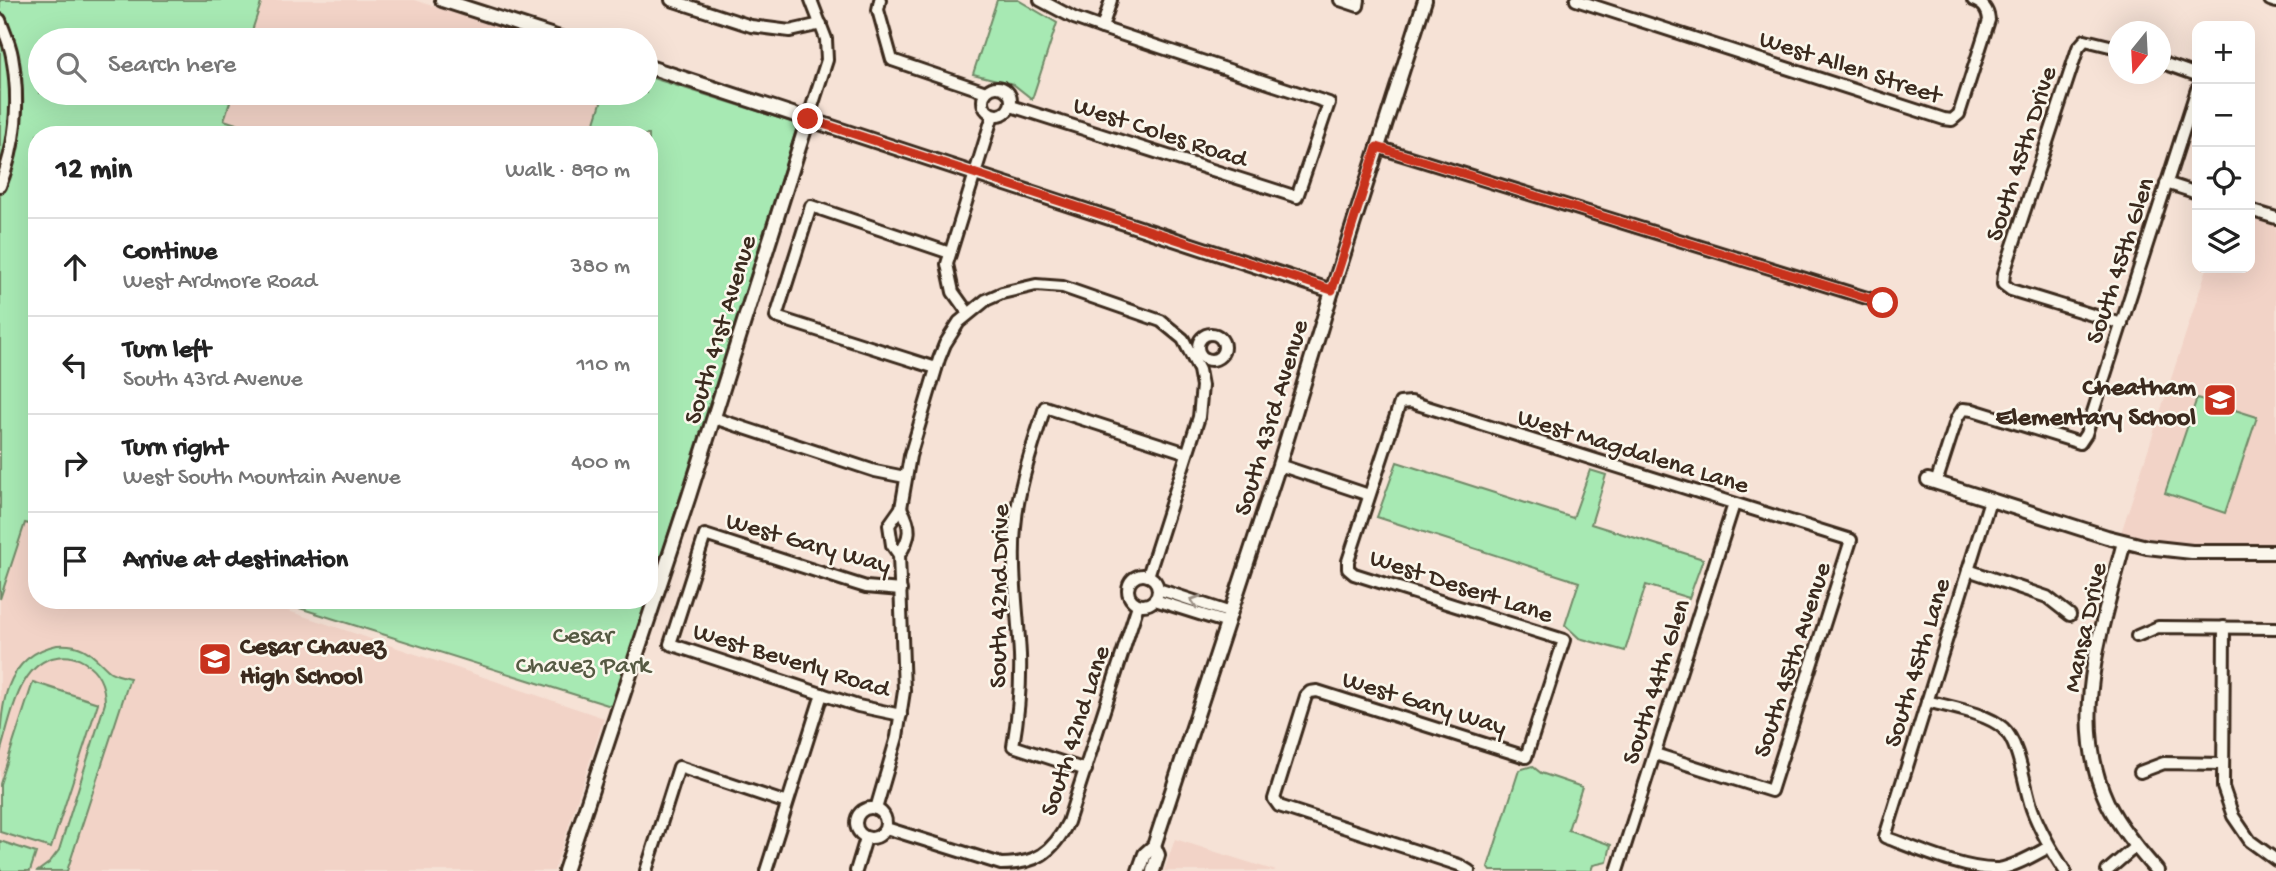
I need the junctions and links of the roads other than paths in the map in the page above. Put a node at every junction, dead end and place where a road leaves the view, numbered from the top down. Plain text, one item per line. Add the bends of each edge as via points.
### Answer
1 (442, 0) edge
2 (671, 0) edge
3 (811, 0) edge
4 (880, 0) edge
5 (1041, 0) edge
6 (1111, 0) edge
7 (1340, 0) edge
8 (1425, 0) edge
9 (1576, 0) edge
10 (1973, 0) edge
11 (2270, 0) edge
12 (2276, 2) edge
13 (1358, 3) edge
14 (0, 20) edge
15 (821, 24) junction
16 (529, 28) edge
17 (1102, 28) junction
18 (2108, 45) edge
19 (2171, 66) edge
20 (658, 70) edge
21 (2192, 73) edge
22 (986, 92) junction
23 (2192, 104) edge
24 (1011, 106) junction
25 (993, 115) junction
26 (808, 119) junction
27 (1377, 147) junction
28 (974, 172) junction
29 (2166, 183) junction
30 (0, 186) edge
31 (2192, 191) edge
32 (2255, 212) edge
33 (2276, 218) edge
34 (950, 253) junction
35 (1332, 290) junction
36 (1883, 303) dead end
37 (968, 313) junction
38 (2122, 324) junction
39 (936, 368) junction
40 (714, 418) junction
41 (1187, 453) junction
42 (1279, 465) junction
43 (905, 477) junction
44 (1932, 481) joint
45 (1370, 495) junction
46 (1990, 500) junction
47 (1734, 504) junction
48 (901, 508) junction
49 (1852, 540) joint
50 (2124, 542) junction
51 (2276, 552) edge
52 (899, 555) junction
53 (1968, 570) junction
54 (1148, 576) junction
55 (658, 588) edge
56 (901, 590) junction
57 (1156, 594) junction
58 (1138, 605) junction
59 (651, 609) edge
60 (2070, 615) dead end
61 (1230, 618) junction
62 (2224, 627) junction
63 (2276, 628) edge
64 (2137, 636) dead end
65 (670, 644) joint
66 (822, 694) junction
67 (1927, 701) junction
68 (901, 715) junction
69 (1655, 754) junction
70 (1526, 757) joint
71 (2222, 764) junction
72 (1086, 770) junction
73 (2140, 772) dead end
74 (787, 803) junction
75 (876, 809) junction
76 (886, 828) junction
77 (866, 838) junction
78 (1154, 846) junction
79 (2136, 846) junction
80 (2049, 847) junction
81 (2276, 862) edge
82 (565, 871) edge
83 (646, 871) edge
84 (766, 871) edge
85 (856, 871) edge
86 (1139, 871) edge
87 (1153, 871) edge
88 (1469, 871) edge
89 (1617, 871) edge
90 (2064, 871) edge
91 (2107, 871) edge
92 (2157, 871) edge
93 (2270, 871) edge

1 - 16 street
2 - 15 street via 751,26 790,31
3 - 15 street, South 41st Avenue
4 - 22 street, West Coles Road via 878,10 892,60
5 - 17 street
6 - 17 street
7 - 13 street
8 - 27 street, South 43rd Avenue
9 - 10 street, West Allen Street via 1952,120 1959,114 1989,20 1988,11
11 - 12 street
14 - 30 street via 12,53 15,80 14,142
15 - 26 street, South 41st Avenue via 827,38 827,60
17 - 24 street, West Coles Road via 1329,103 1297,197
18 - 38 street, South 45th Drive via 2085,40 2078,48 2003,284
19 - 21 street
20 - 26 street
22 - 24 street, West Coles Road via 998,87 1006,90
22 - 25 street via 983,105
23 - 29 street, South 45th Glen
24 - 25 street via 1005,113
25 - 28 street
26 - 28 street
26 - 40 street, South 41st Avenue
27 - 35 street, South 43rd Avenue
27 - 36 street
28 - 34 street
28 - 35 street
29 - 31 street
29 - 38 street, South 45th Glen
32 - 33 street
34 - 37 street via 950,285
34 - 39 street via 811,206 776,317
35 - 42 street, South 43rd Avenue
37 - 39 street via 945,344
37 - 41 street, South 42nd Lane via 1002,293 1036,285 1063,287 1161,321 1196,354 1202,401
38 - 44 street, South 45th Glen via 2080,443 1963,409
39 - 43 street
40 - 43 street
40 - 55 street, South 41st Avenue
41 - 54 street, South 42nd Lane
41 - 72 street, South 42nd Drive via 1045,407 1023,478 1015,527 1020,659 1013,746
42 - 45 street
42 - 61 street, South 43rd Avenue
43 - 48 street
44 - 46 street
45 - 47 street, West Magdalena Lane via 1403,401
45 - 70 street, West Desert Lane via 1348,561 1354,574 1564,640
46 - 50 street
46 - 53 street, South 45th Lane
47 - 49 street, West Magdalena Lane
47 - 69 street, South 44th Glen
48 - 52 street via 910,528
48 - 52 street via 889,525
49 - 69 street, South 45th Avenue via 1771,792
50 - 51 street via 2174,551
50 - 79 street, Mansa Drive via 2095,660 2089,725 2095,765 2108,803
52 - 56 street
53 - 60 street via 2047,597
53 - 67 street, South 45th Lane
54 - 57 street via 1155,581
54 - 58 street, South 42nd Lane via 1135,577 1128,587 1131,600
56 - 65 street, West Gary Way via 866,587 705,535
56 - 68 street
57 - 58 street via 1147,605
57 - 61 street
58 - 72 street, South 42nd Lane
59 - 82 street, South 41st Avenue
61 - 78 street, South 43rd Avenue
62 - 63 street
62 - 64 street via 2158,627
62 - 71 street
65 - 66 street, West Beverly Road
66 - 68 street, West Beverly Road
66 - 74 street
67 - 80 street via 1989,719 2004,729
67 - 80 street, South 45th Lane via 1885,837 1981,870 1999,869
68 - 75 street
69 - 89 street, South 44th Glen
70 - 88 street, West Gary Way via 1310,692 1274,802
71 - 73 street via 2164,763
71 - 81 street via 2223,787 2233,816 2250,841
72 - 76 street, South 42nd Lane via 1060,838 1036,859 1001,864
74 - 83 street via 679,767
74 - 84 street
75 - 76 street via 886,819
75 - 77 street via 866,809 856,821
76 - 77 street via 876,838
77 - 85 street
78 - 86 street, South 43rd Avenue via 1145,854
78 - 87 street, South 43rd Avenue via 1158,855
79 - 91 street
79 - 92 street, Mansa Drive
80 - 90 street
81 - 93 street

